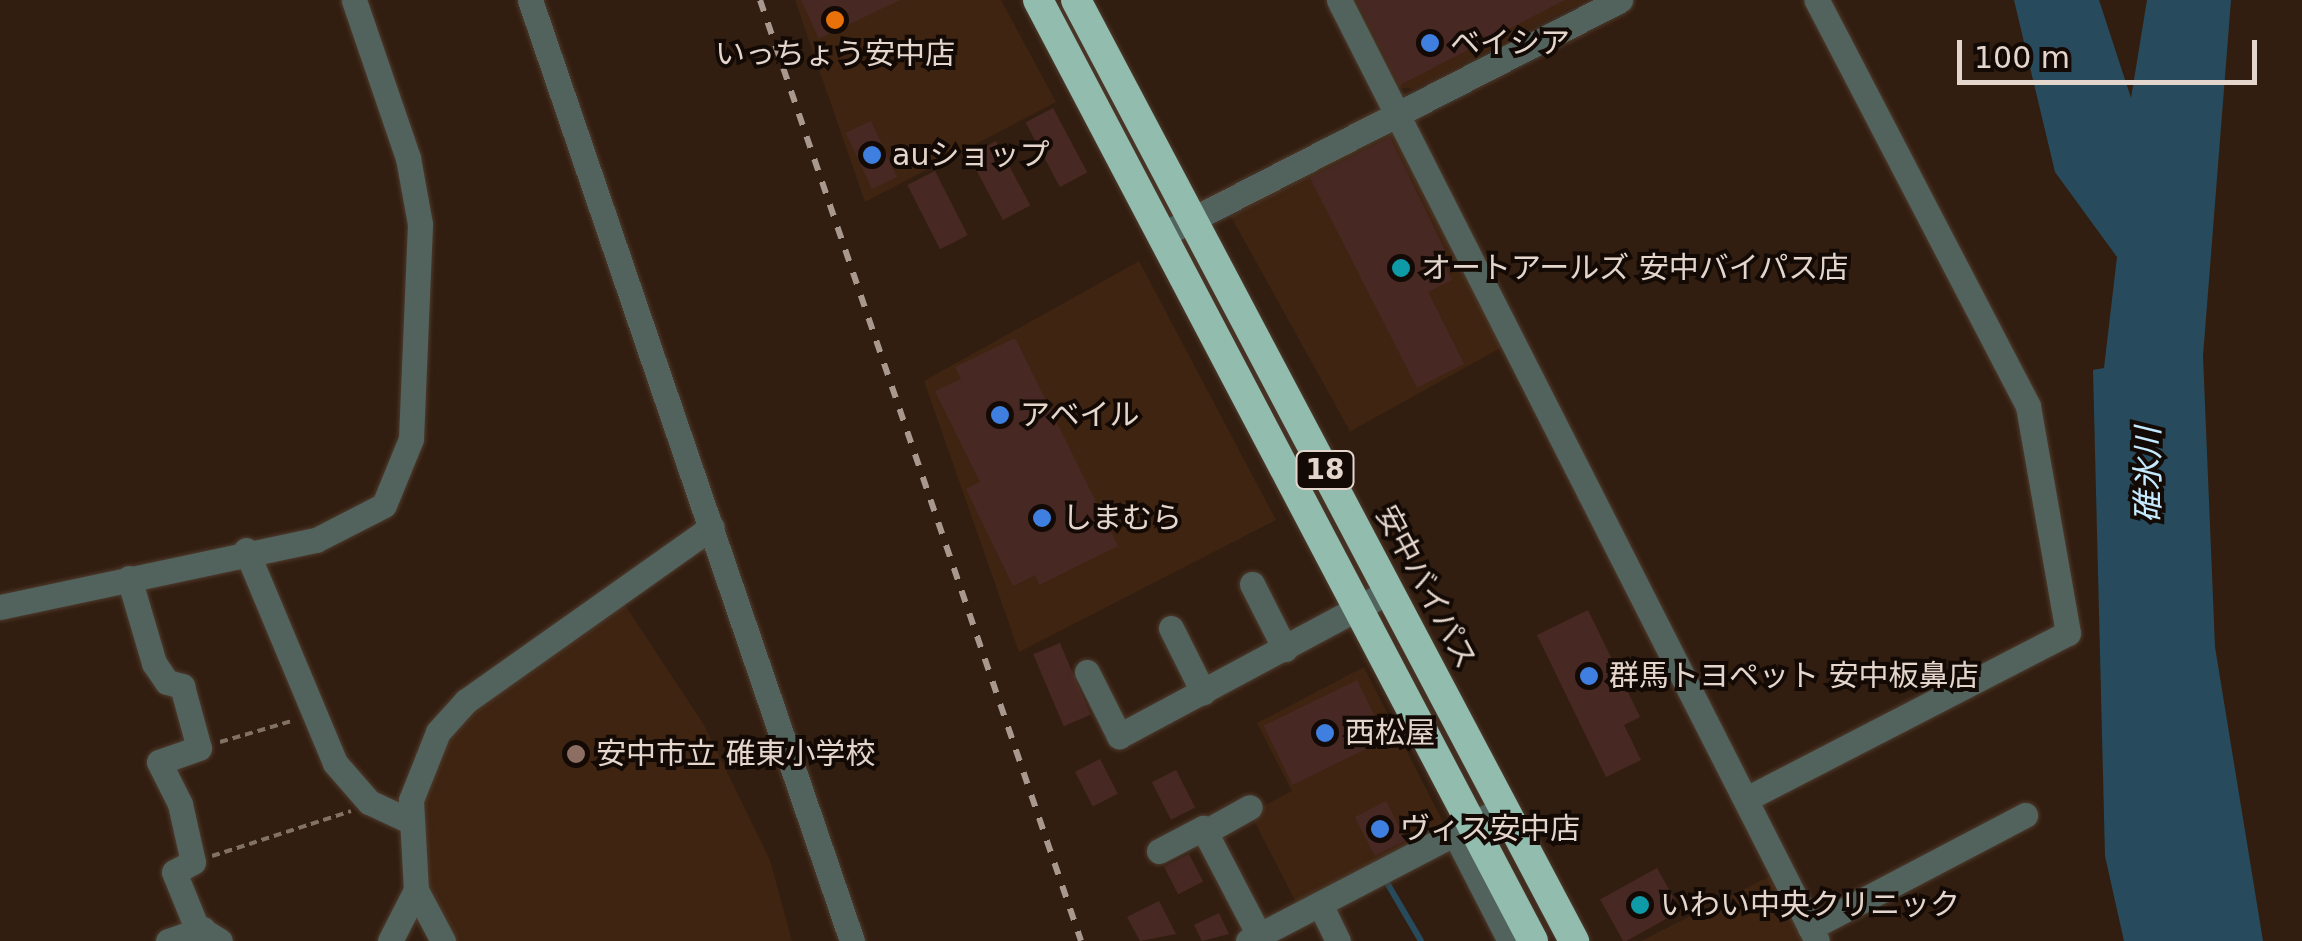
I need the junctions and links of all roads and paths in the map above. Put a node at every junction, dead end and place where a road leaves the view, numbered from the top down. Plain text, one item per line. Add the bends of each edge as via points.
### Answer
1 (354, 0) edge
2 (530, 0) edge
3 (1038, 0) edge
4 (1076, 0) edge
5 (1340, 0) edge
6 (1620, 0) edge
7 (1817, 0) edge
8 (1396, 111) junction
9 (1192, 219) junction
10 (1162, 235) junction
11 (712, 527) junction
12 (246, 550) junction
13 (129, 578) junction
14 (1252, 584) dead end
15 (1389, 591) junction
16 (0, 607) edge
17 (1358, 608) junction
18 (1171, 628) dead end
19 (1285, 649) junction
20 (1087, 672) dead end
21 (1203, 692) junction
22 (311, 715) junction
23 (200, 748) junction
24 (361, 794) junction
25 (1748, 798) junction
26 (1250, 807) dead end
27 (1504, 808) junction
28 (2025, 816) dead end
29 (412, 822) junction
30 (1464, 829) junction
31 (1205, 832) junction
32 (1159, 851) dead end
33 (194, 862) junction
34 (416, 890) junction
35 (1320, 904) junction
36 (1813, 934) edge
37 (214, 935) edge
38 (1263, 937) edge
39 (168, 941) edge
40 (390, 941) edge
41 (444, 941) edge
42 (852, 941) edge
43 (1338, 941) edge
44 (1510, 941) edge
45 (1533, 941) edge
46 (1574, 941) edge

1 - 12 street via 408,158 420,224 411,439 384,505 364,521 316,540
2 - 11 street
3 - 10 highway, 18
4 - 9 highway, 安中バイパス / 18
5 - 8 street
6 - 8 street
7 - 25 street via 2028,406 2068,633
8 - 9 street
8 - 25 street
9 - 10 street
9 - 15 highway, 安中バイパス / 18
10 - 17 highway, 18
11 - 29 street via 466,701 420,765
11 - 42 street
12 - 13 street
12 - 22 street
13 - 16 street
13 - 23 street via 154,663 167,682 182,686
14 - 19 street
15 - 17 street
15 - 27 highway, 安中バイパス / 18
17 - 19 street
17 - 30 highway, 18
18 - 21 street
19 - 21 street
20 - 21 street via 1119,736
22 - 23 path
22 - 24 street
23 - 33 street via 159,762 180,804
24 - 29 street via 393,819
24 - 33 path via 352,811
25 - 36 street
26 - 31 street
27 - 30 street
27 - 46 highway, 安中バイパス / 18
28 - 36 street
29 - 34 street
30 - 35 street
30 - 44 street
30 - 45 highway, 18
31 - 32 street
31 - 38 street
33 - 37 street via 174,872
34 - 40 street
34 - 41 street
35 - 38 street
35 - 43 street
37 - 39 street

